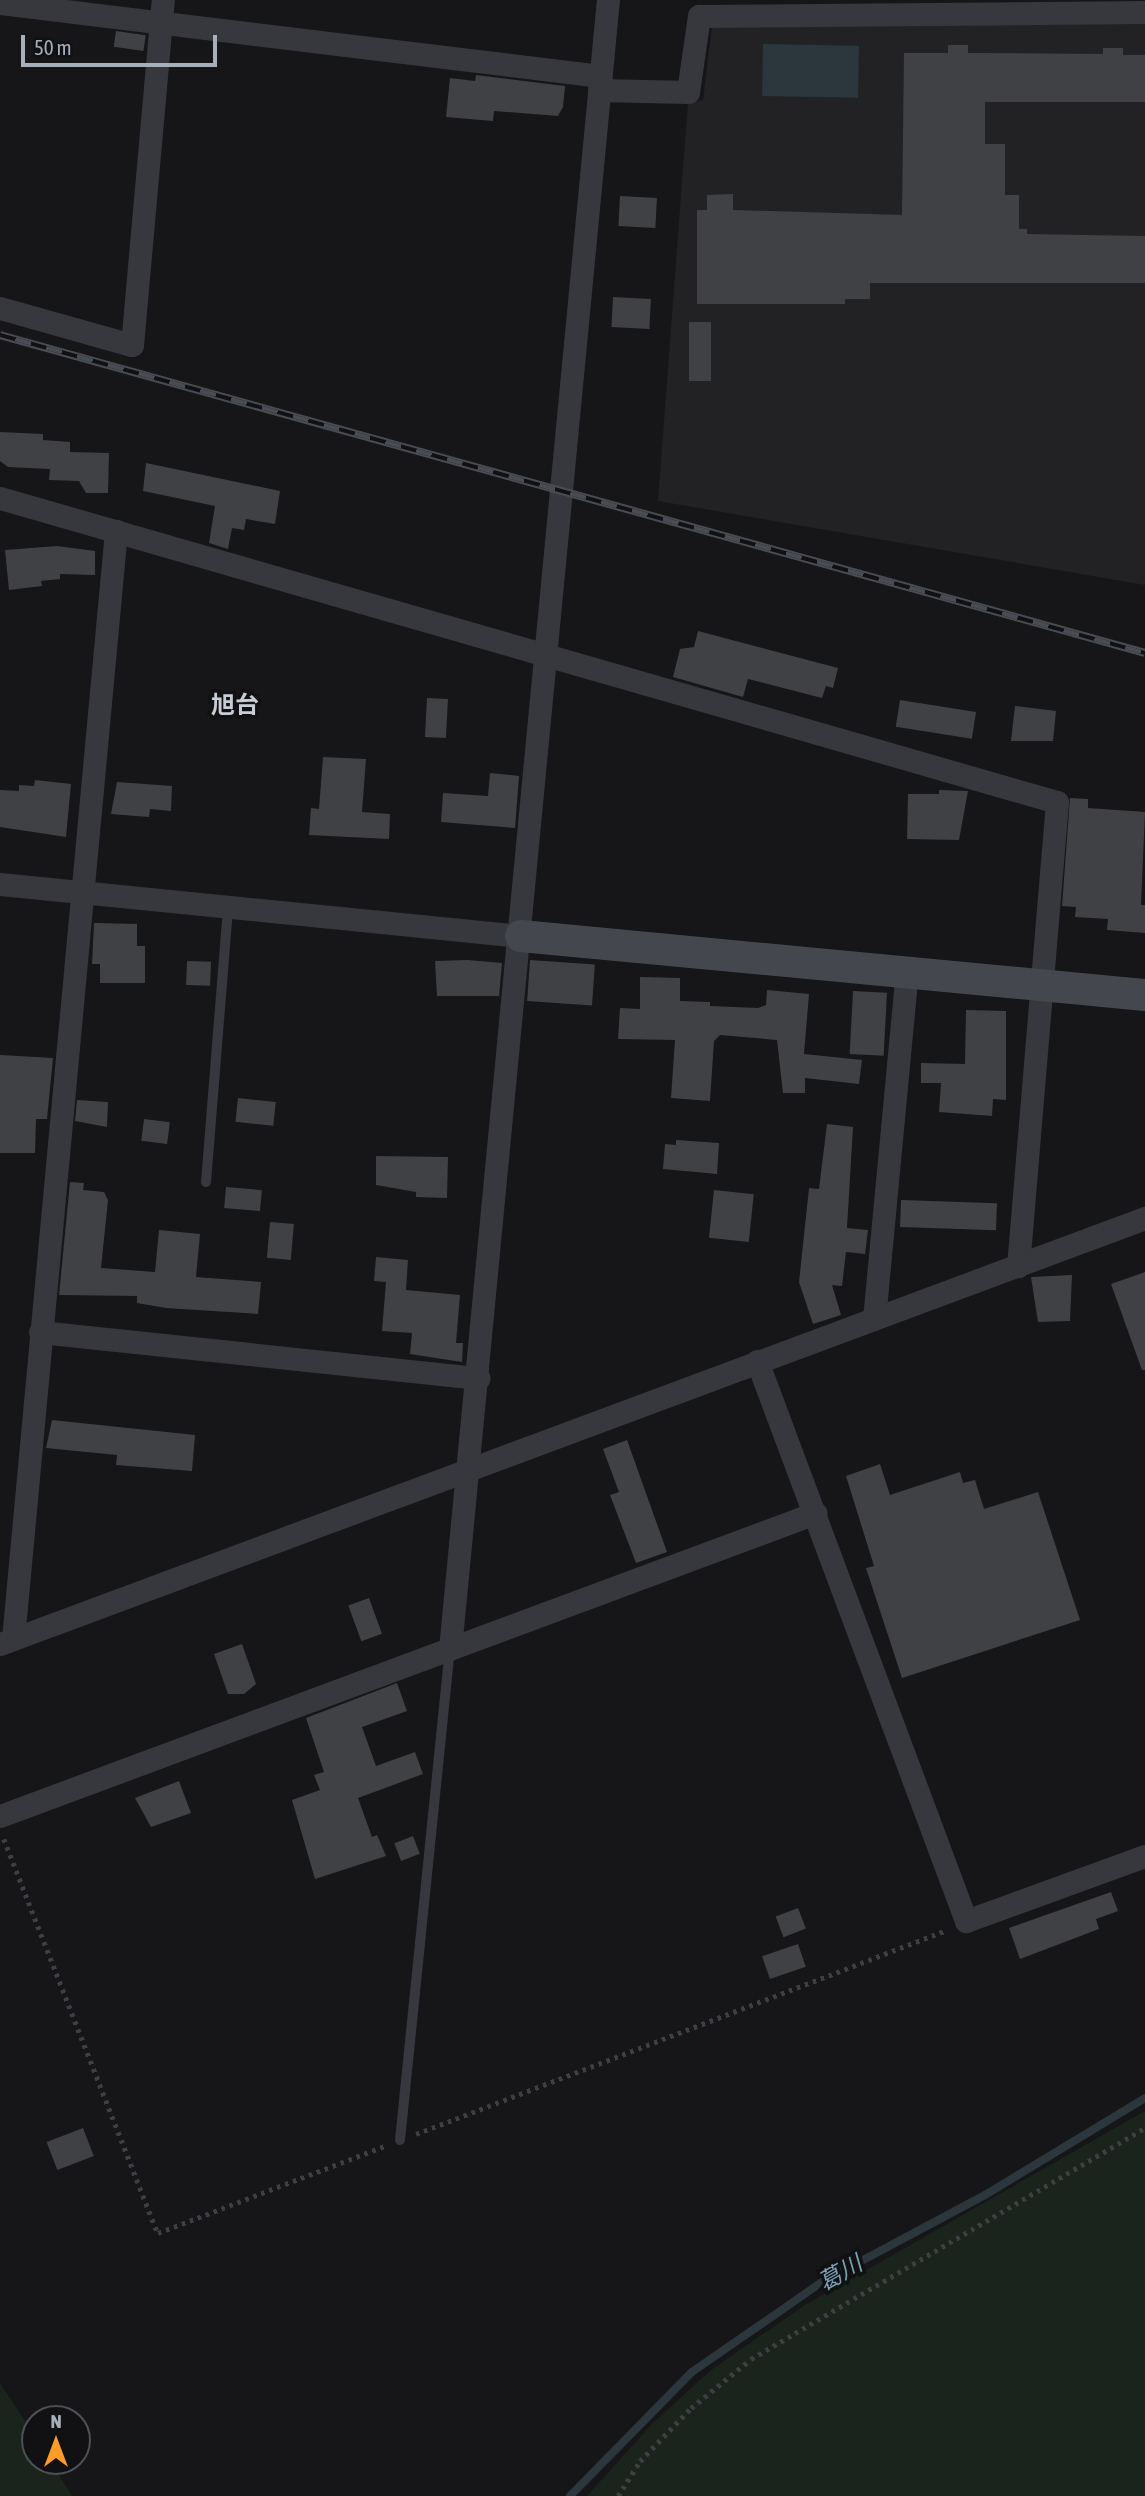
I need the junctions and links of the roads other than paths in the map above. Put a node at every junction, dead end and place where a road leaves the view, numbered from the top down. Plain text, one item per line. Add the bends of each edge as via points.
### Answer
1 (608, 0) edge
2 (0, 3) edge
3 (1141, 8) edge
4 (162, 10) edge
5 (600, 83) junction
6 (0, 307) edge
7 (0, 498) edge
8 (116, 531) junction
9 (547, 653) junction
10 (0, 884) edge
11 (80, 892) junction
12 (229, 907) junction
13 (521, 936) junction
14 (907, 972) junction
15 (1041, 984) junction
16 (1145, 995) edge
17 (206, 1182) dead end
18 (1145, 1218) edge
19 (1018, 1266) junction
20 (874, 1319) junction
21 (40, 1332) junction
22 (757, 1361) junction
23 (479, 1378) junction
24 (467, 1469) junction
25 (815, 1513) junction
26 (6, 1641) edge
27 (450, 1648) junction
28 (0, 1816) edge
29 (1145, 1856) edge
30 (400, 2140) road end

1 - 5 street
2 - 4 street
3 - 5 street via 699,16 688,92
4 - 5 street
4 - 6 street via 132,345
5 - 9 street
7 - 8 street
8 - 9 street
8 - 11 street
9 - 13 street
9 - 15 street via 1058,802
10 - 11 street
11 - 12 street
11 - 21 street
12 - 13 street
12 - 17 lane
13 - 14 street
13 - 23 street
14 - 15 street
14 - 20 street
15 - 16 street
15 - 19 street
18 - 19 street
19 - 20 street
20 - 22 street
21 - 23 street
21 - 26 street
22 - 24 street
22 - 25 street
23 - 24 street
24 - 26 street
24 - 27 street
25 - 27 street
25 - 29 street via 965,1921
27 - 28 street
27 - 30 lane

